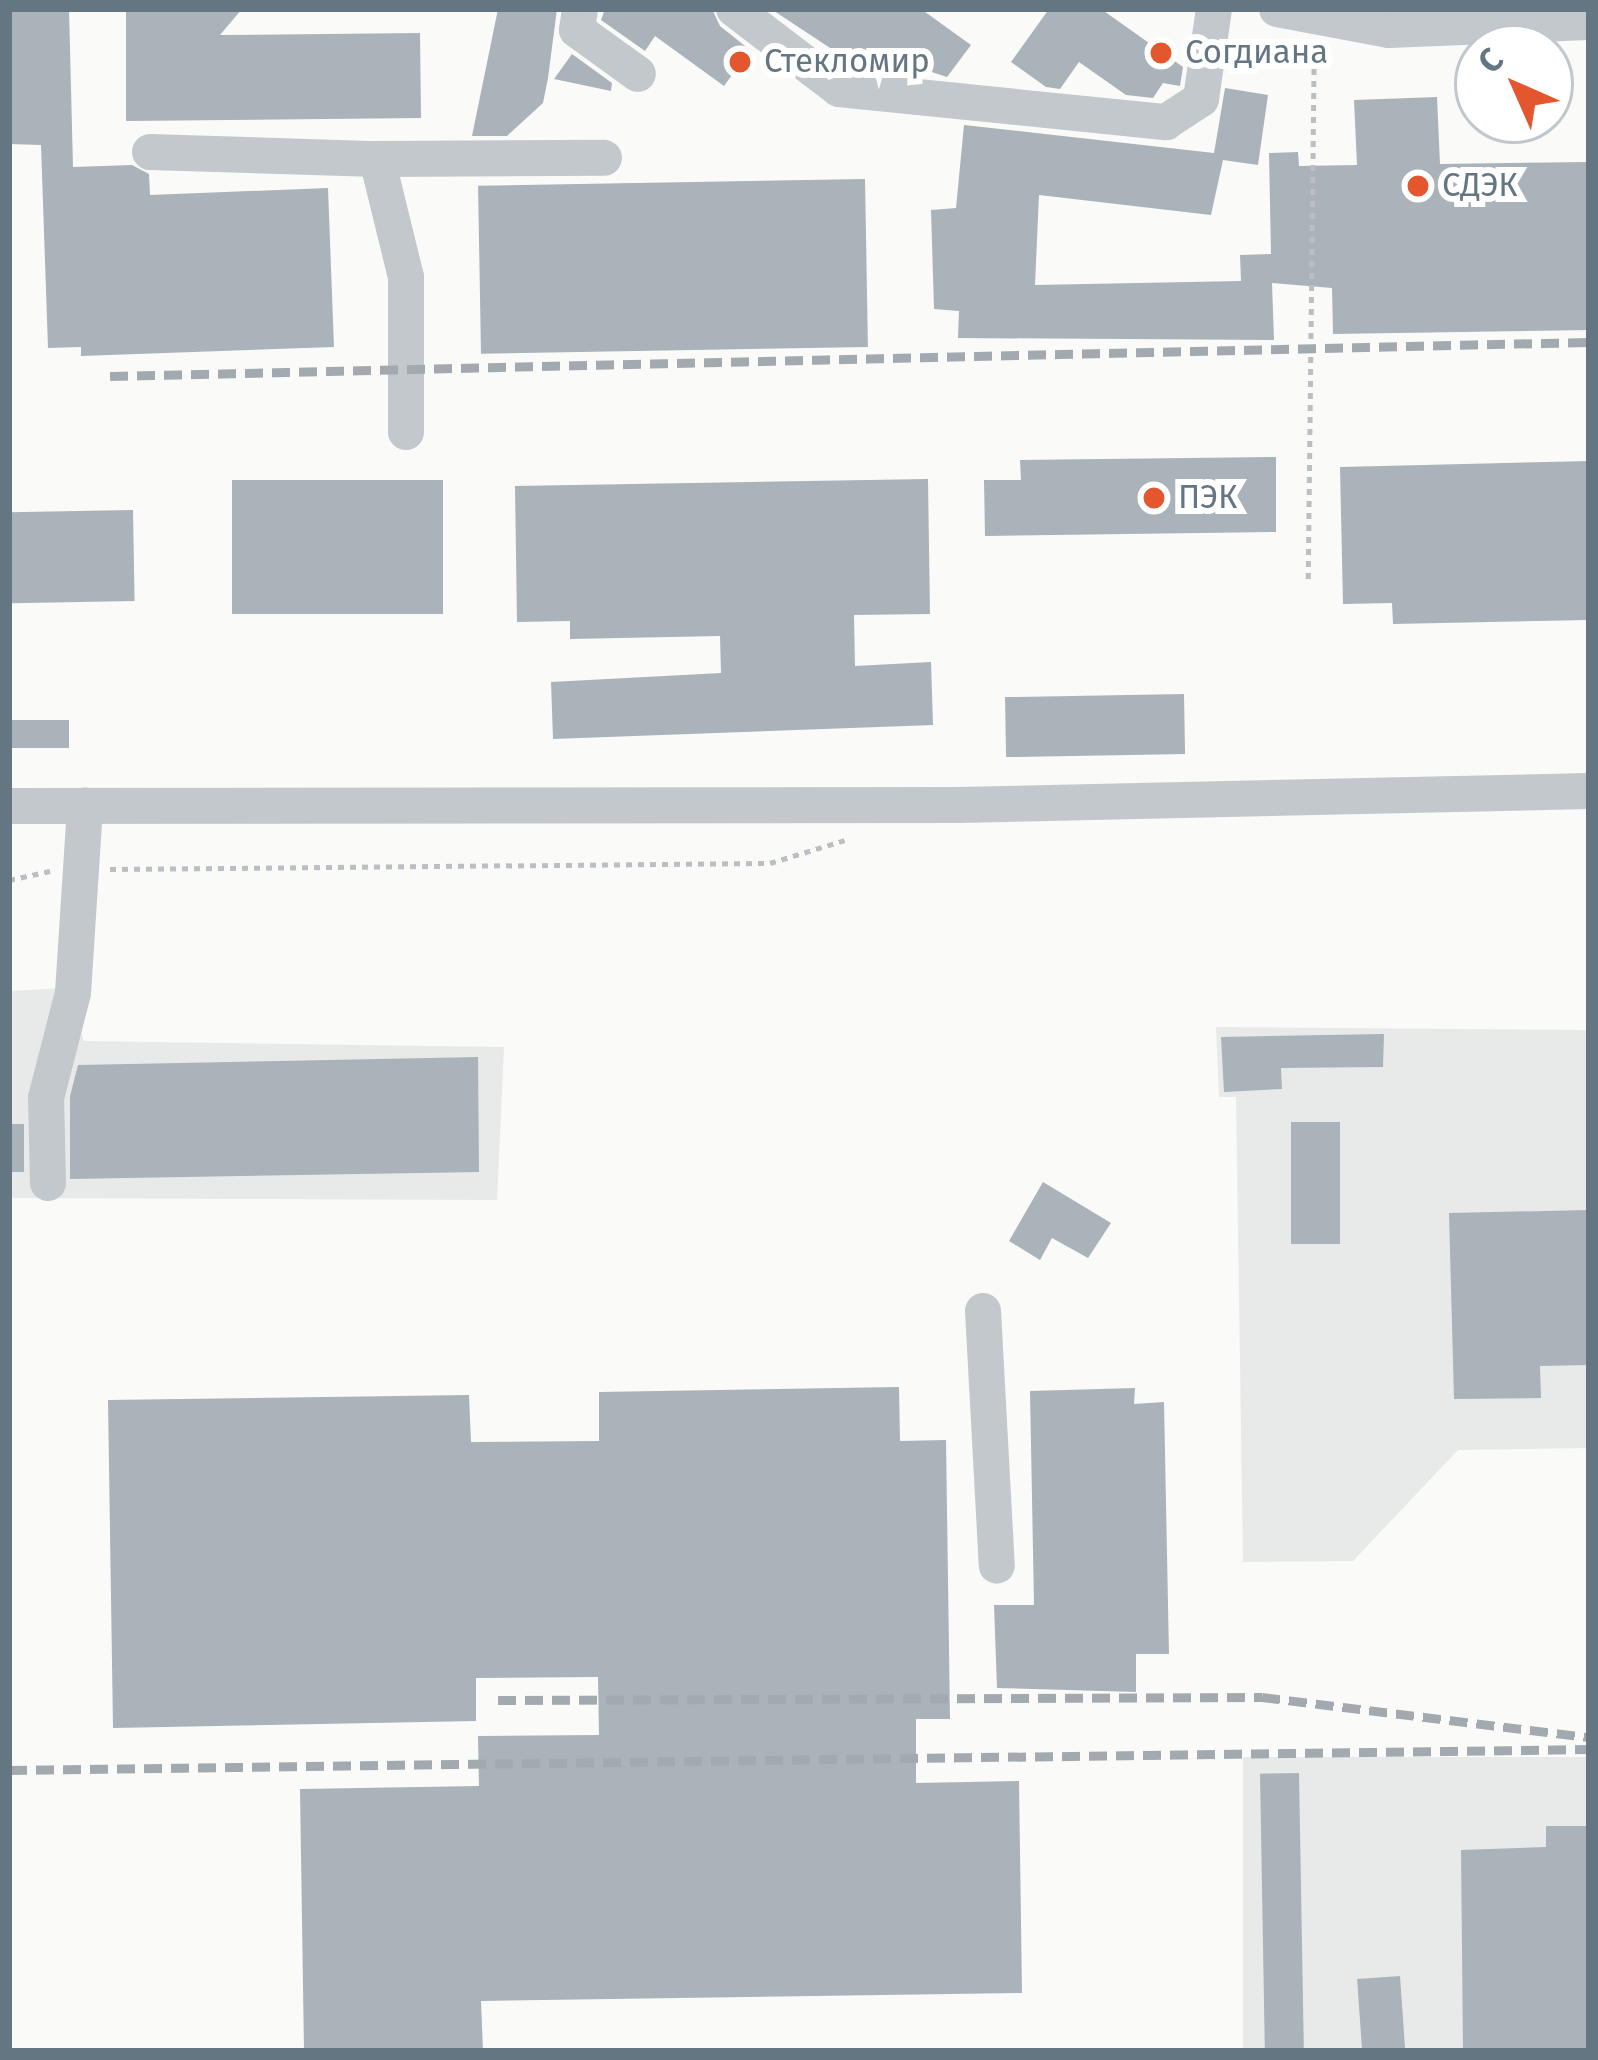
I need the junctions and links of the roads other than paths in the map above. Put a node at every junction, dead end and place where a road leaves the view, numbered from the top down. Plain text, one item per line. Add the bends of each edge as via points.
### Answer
1 (580, 9) edge
2 (734, 9) edge
3 (1214, 9) edge
4 (1277, 9) edge
5 (1589, 22) edge
6 (638, 74) dead end
7 (150, 152) dead end
8 (604, 158) dead end
9 (377, 159) junction
10 (406, 432) dead end
11 (1589, 790) edge
12 (85, 805) junction
13 (9, 806) edge
14 (48, 1183) dead end
15 (983, 1311) dead end
16 (997, 1566) dead end

1 - 6 street via 577,30
2 - 3 street via 838,89 1166,122 1201,99
4 - 5 street via 1389,30
7 - 9 street
8 - 9 street
9 - 10 street via 406,277
11 - 12 street
12 - 13 street
12 - 14 street via 73,993 46,1098
15 - 16 street

